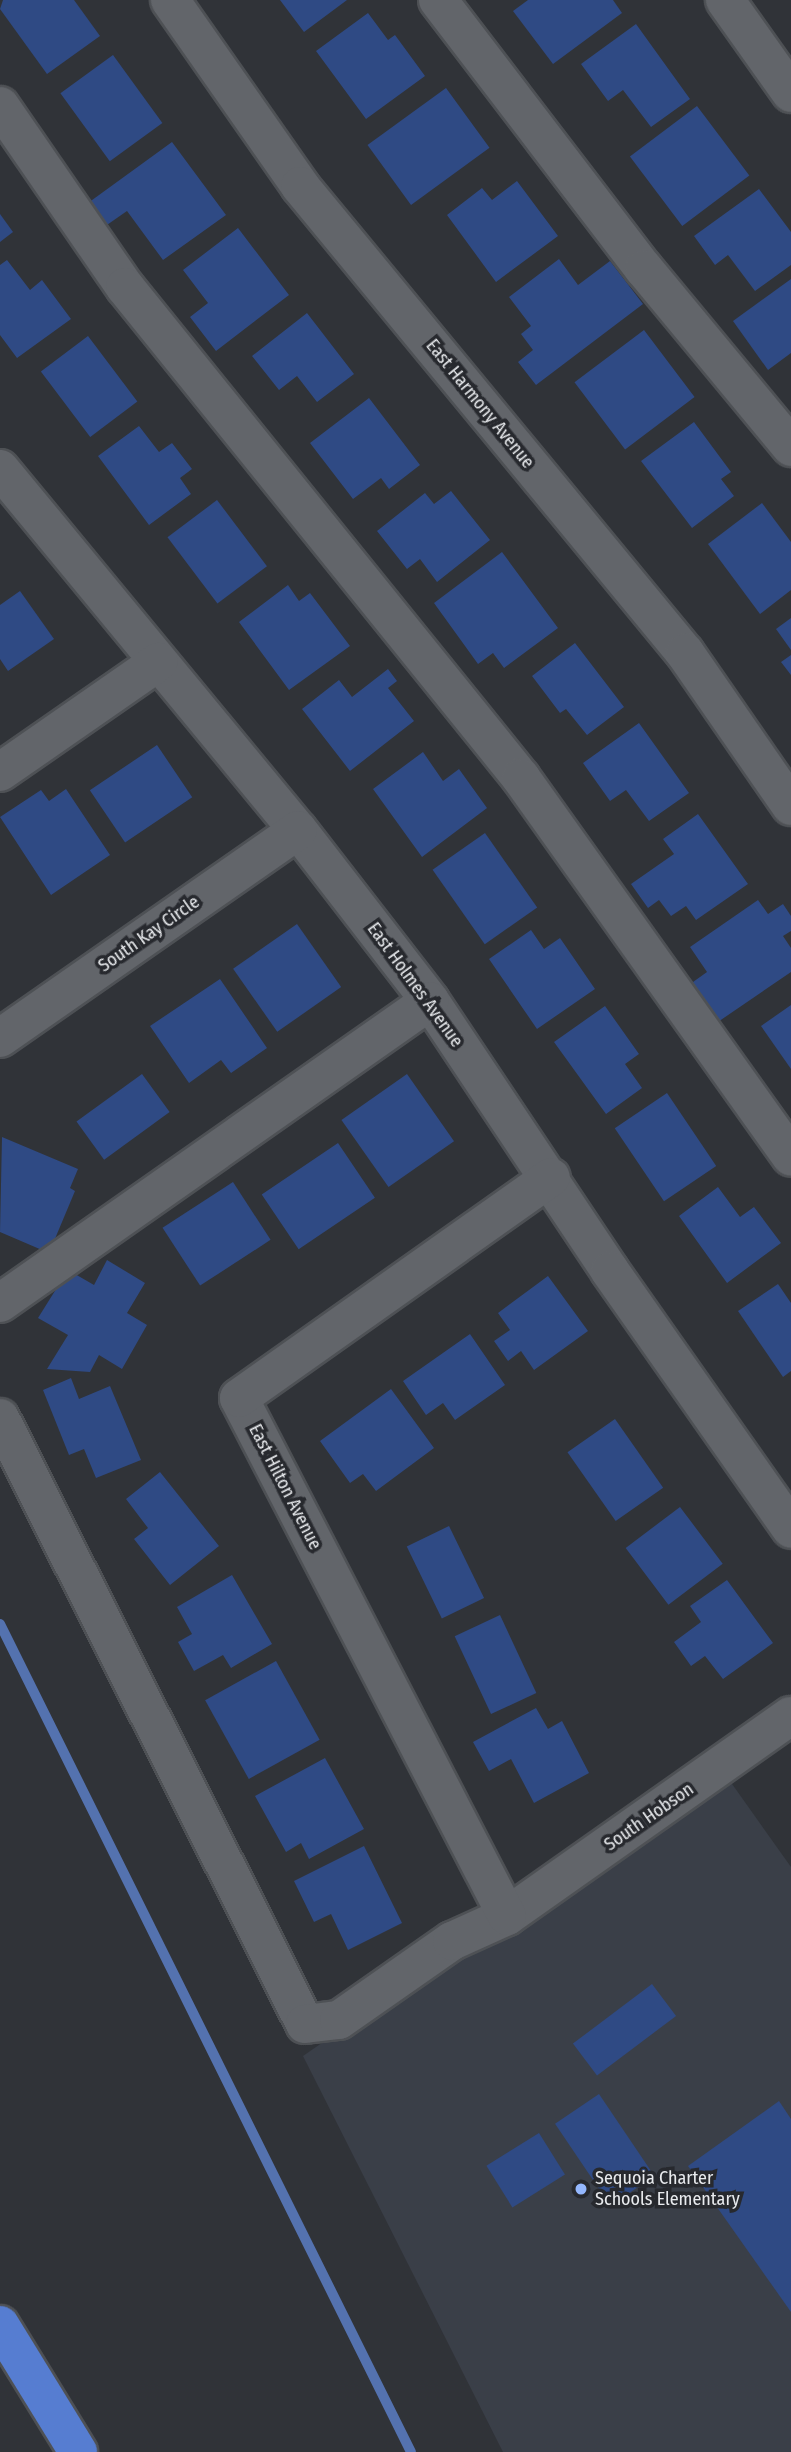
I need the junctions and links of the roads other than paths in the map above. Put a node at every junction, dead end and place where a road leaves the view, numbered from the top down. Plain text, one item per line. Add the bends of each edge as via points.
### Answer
1 (170, 0) edge
2 (439, 0) edge
3 (724, 0) edge
4 (791, 93) edge
5 (0, 106) edge
6 (791, 447) edge
7 (6, 489) edge
8 (158, 662) junction
9 (0, 772) edge
10 (791, 806) edge
11 (298, 830) junction
12 (430, 1001) junction
13 (0, 1038) edge
14 (791, 1156) edge
15 (551, 1177) junction
16 (0, 1303) edge
17 (0, 1418) edge
18 (791, 1530) edge
19 (791, 1716) edge
20 (507, 1916) junction
21 (0, 2325) edge
22 (78, 2452) edge

1 - 10 street, East Harmony Avenue via 300,186 685,653
2 - 6 street via 636,259
3 - 4 street
5 - 14 street via 125,287 522,778
7 - 8 street, East Holmes Avenue
8 - 9 street
8 - 11 street, East Holmes Avenue
11 - 12 street, East Holmes Avenue
11 - 13 street, South Kay Circle
12 - 15 street, East Holmes Avenue
12 - 16 street
15 - 18 street, East Holmes Avenue via 653,1334
15 - 20 street, East Hilton Avenue via 239,1398
17 - 20 street, South Hobson via 305,2024 339,2020 452,1941
19 - 20 street, South Hobson
21 - 22 highway

